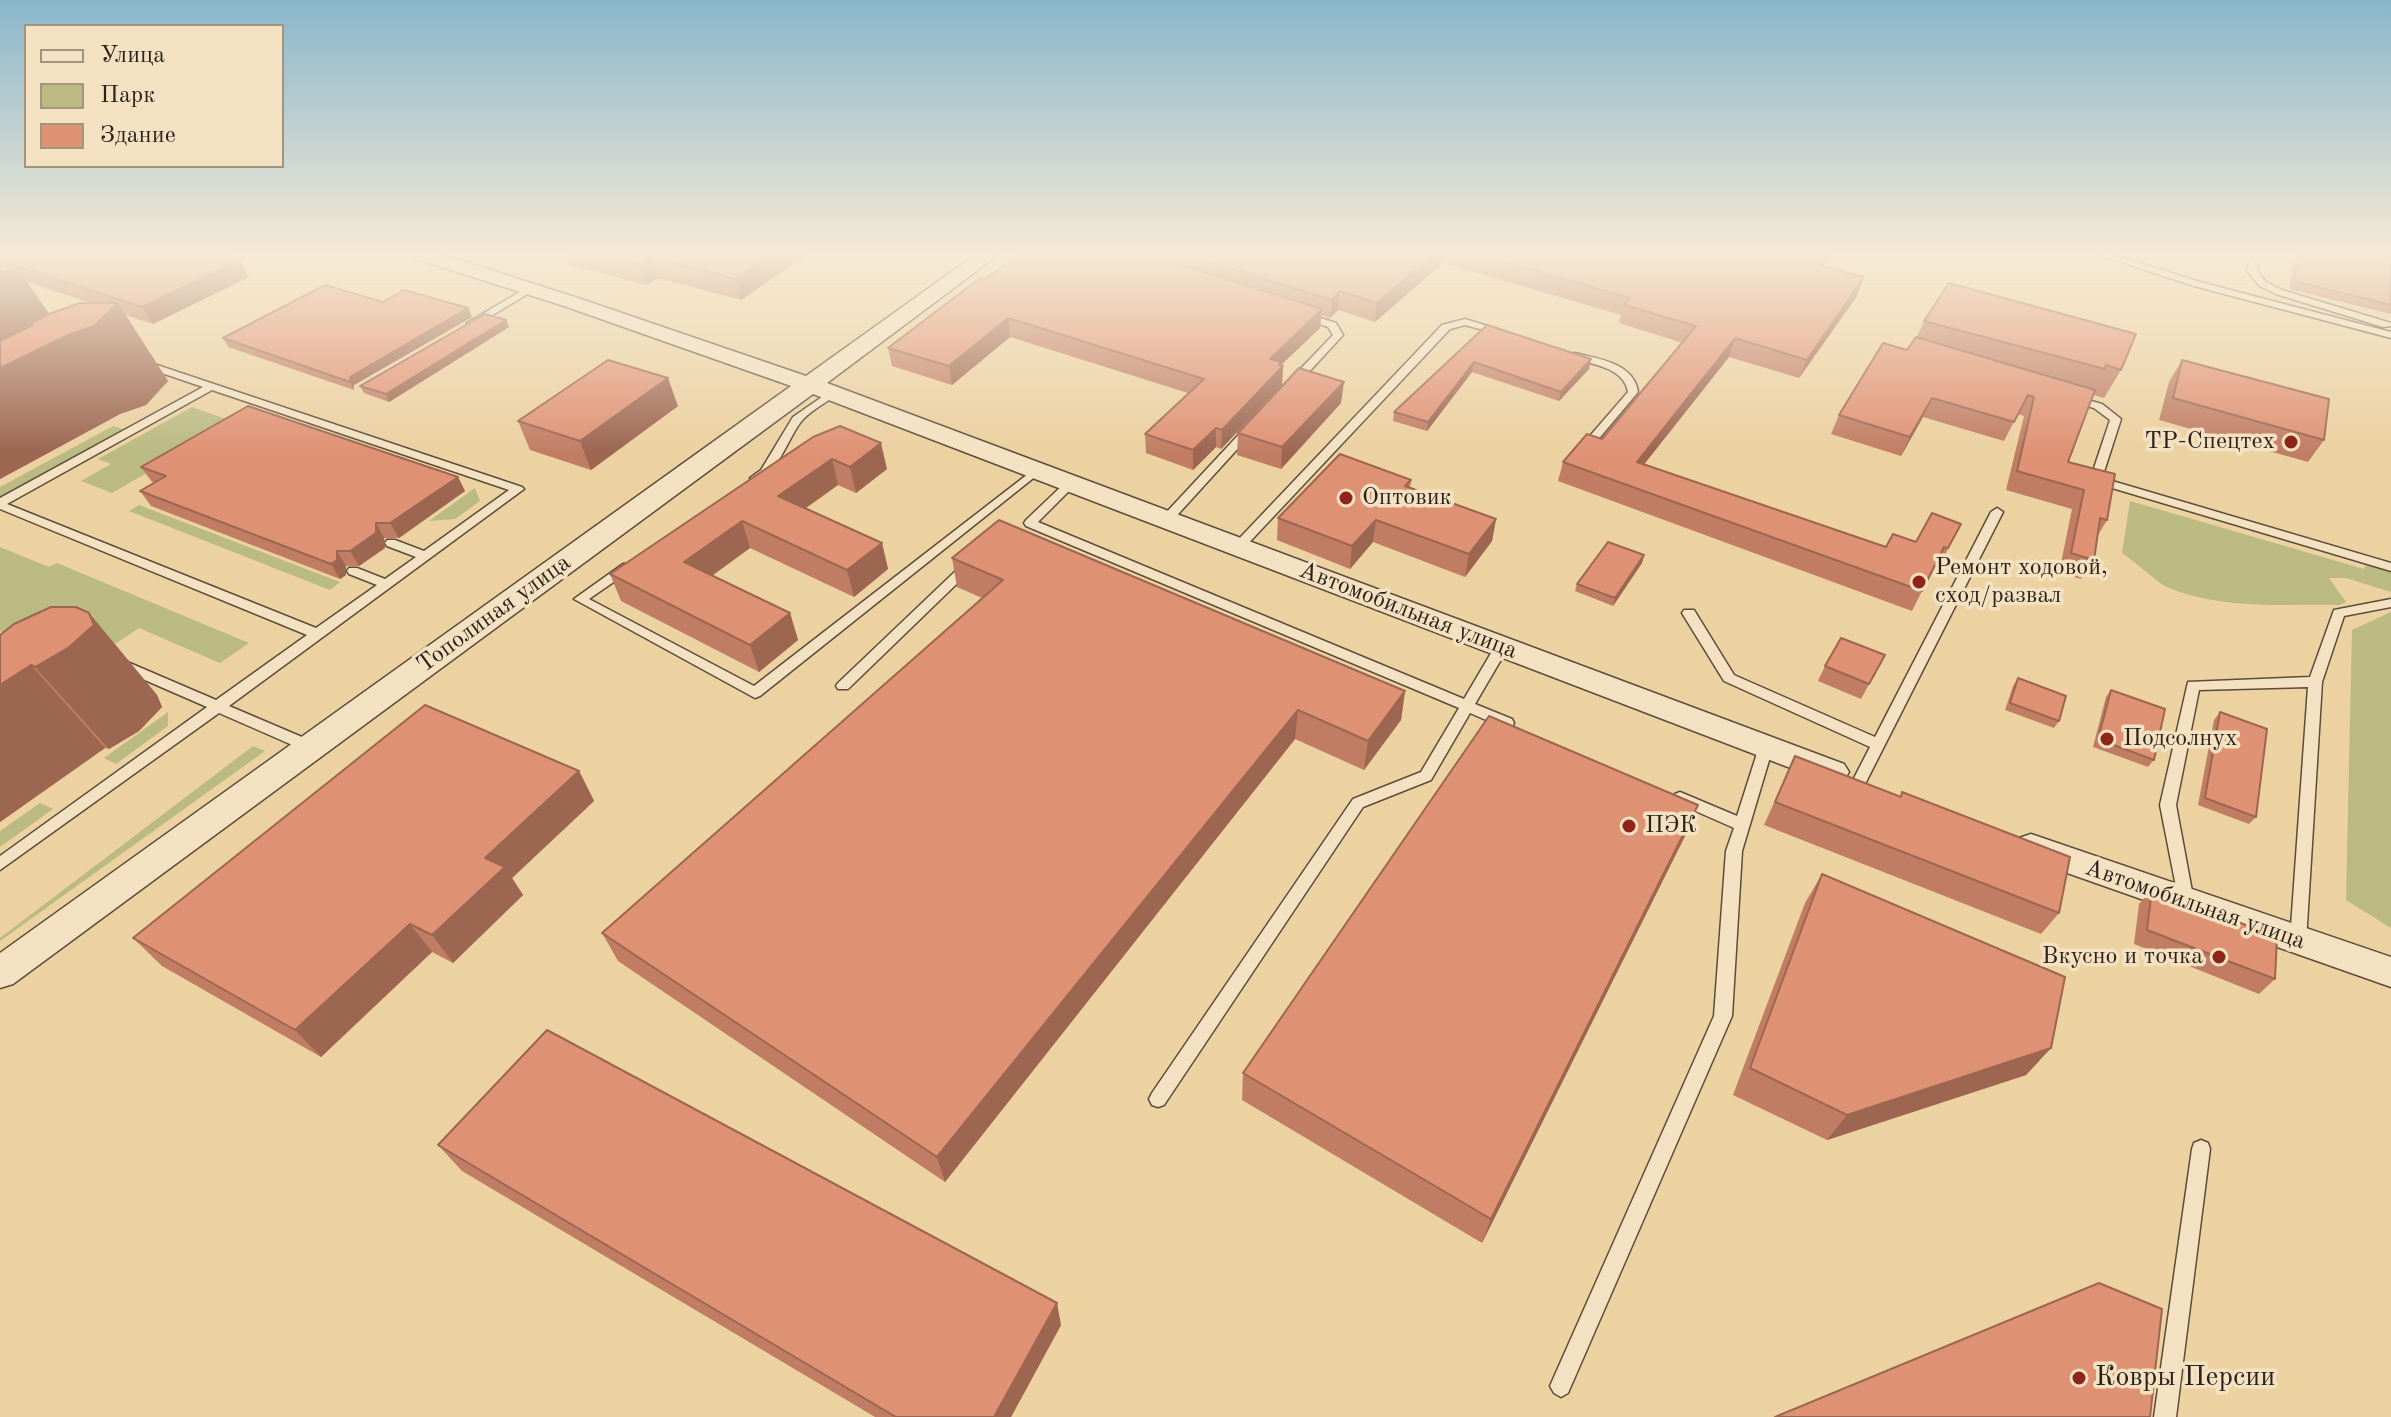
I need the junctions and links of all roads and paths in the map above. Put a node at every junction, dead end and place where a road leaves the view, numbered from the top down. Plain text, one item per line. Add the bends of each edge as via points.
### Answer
1 (475, 321) edge
2 (624, 321) edge
3 (905, 321) edge
4 (1320, 321) edge
5 (2338, 321) edge
6 (467, 326) edge
7 (2391, 335) edge
8 (1518, 338) edge
9 (1561, 351) edge
10 (127, 363) dead end
11 (212, 386) junction
12 (820, 389) junction
13 (1284, 392) edge
14 (2067, 397) edge
15 (1252, 427) edge
16 (1587, 446) edge
17 (1037, 470) junction
18 (1071, 483) junction
19 (740, 489) edge
20 (0, 504) edge
21 (1997, 512) dead end
22 (1167, 519) junction
23 (391, 543) dead end
24 (1239, 546) junction
25 (980, 554) edge
26 (426, 556) junction
27 (642, 557) edge
28 (2391, 567) edge
29 (353, 571) dead end
30 (387, 584) junction
31 (2391, 603) edge
32 (1689, 613) dead end
33 (318, 634) junction
34 (1502, 646) junction
35 (107, 664) dead end
36 (2315, 682) junction
37 (843, 686) dead end
38 (218, 706) junction
39 (1467, 706) junction
40 (1525, 731) edge
41 (1878, 745) junction
42 (311, 747) junction
43 (1766, 747) junction
44 (1872, 787) joint
45 (1670, 793) edge
46 (1742, 825) junction
47 (2004, 837) edge
48 (0, 864) edge
49 (2186, 902) junction
50 (2298, 941) junction
51 (2391, 972) edge
52 (0, 973) edge
53 (1158, 1099) dead end
54 (2201, 1149) dead end
55 (1561, 1386) dead end
56 (2165, 1417) edge

1 - 6 lane
2 - 12 street, Автомобильная улица
3 - 12 street, Тополиная улица
4 - 13 lane via 1332,325 1338,335
5 - 7 lane
8 - 24 lane via 1465,322 1446,327
9 - 16 lane via 1629,375 1634,383 1633,392
10 - 11 lane
11 - 20 lane
11 - 26 lane via 518,489
12 - 17 street, Автомобильная улица
12 - 19 lane via 765,472
12 - 42 street, Тополиная улица
14 - 28 lane via 2098,406 2116,419 2096,480
15 - 22 lane
17 - 18 street, Автомобильная улица
17 - 27 lane via 755,693 580,599
18 - 22 street, Автомобильная улица
18 - 39 lane via 1024,527
20 - 33 lane
21 - 41 lane
22 - 24 street, Автомобильная улица
23 - 26 lane
24 - 34 street, Автомобильная улица
25 - 37 lane
26 - 30 lane
29 - 30 lane
30 - 33 lane
31 - 36 lane via 2339,613
32 - 41 lane via 1729,678
33 - 38 lane
34 - 39 lane
34 - 43 street, Автомобильная улица
35 - 38 lane via 125,665
36 - 49 lane via 2193,685 2168,805
36 - 50 lane
38 - 42 lane
38 - 48 lane
39 - 40 lane
39 - 53 lane via 1426,776 1358,803
41 - 44 lane
42 - 52 street, Тополиная улица
43 - 44 street, Автомобильная улица
43 - 46 lane
45 - 46 lane
46 - 55 lane via 1734,851 1723,1016
47 - 49 street, Автомобильная улица via 2123,886
49 - 50 street, Автомобильная улица
50 - 51 street, Автомобильная улица
54 - 56 lane

